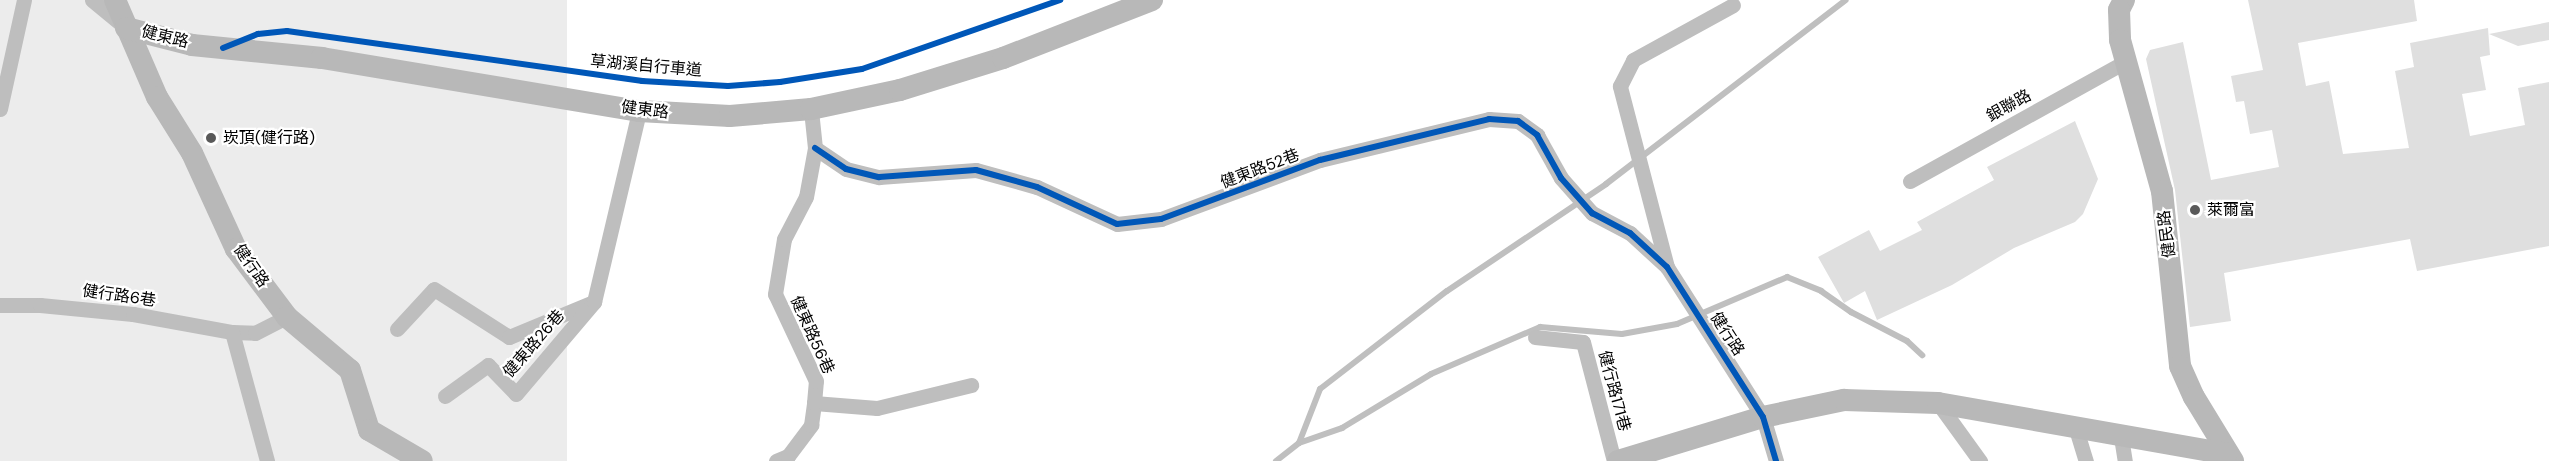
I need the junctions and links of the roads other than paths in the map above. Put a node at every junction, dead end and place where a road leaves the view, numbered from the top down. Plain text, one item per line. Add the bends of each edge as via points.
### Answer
1 (24, 0) edge
2 (92, 0) edge
3 (115, 0) edge
4 (1152, 0) edge
5 (2124, 0) edge
6 (1732, 5) dead end
7 (126, 28) junction
8 (2125, 62) junction
9 (0, 109) edge
10 (811, 109) junction
11 (639, 111) junction
12 (815, 148) junction
13 (1910, 182) dead end
14 (1667, 267) junction
15 (594, 302) junction
16 (0, 305) edge
17 (287, 317) junction
18 (397, 329) dead end
19 (232, 332) junction
20 (1535, 337) dead end
21 (971, 385) dead end
22 (445, 396) dead end
23 (814, 403) junction
24 (1938, 403) junction
25 (1763, 417) junction
26 (2076, 429) junction
27 (2121, 437) junction
28 (2230, 457) edge
29 (267, 461) edge
30 (422, 461) edge
31 (776, 461) edge
32 (1616, 461) edge
33 (1776, 461) edge
34 (1980, 461) edge
35 (2086, 461) edge
36 (2125, 461) edge

1 - 9 street
2 - 7 street, 健行路
3 - 7 street, 健行路
4 - 10 street, 健東路 via 1003,58 900,90
5 - 8 street, 健民路 via 2118,22
6 - 14 street via 1634,60 1620,86
7 - 11 street, 健東路 via 192,45 322,58
7 - 17 street, 健行路 via 157,97 192,153 236,249
8 - 13 street, 銀聯路
8 - 28 street, 健民路 via 2162,191 2180,366
10 - 11 street, 健東路 via 730,116
10 - 12 street, 健東路56巷
11 - 15 street, 健東路26巷
12 - 14 street, 健東路52巷 via 846,169 879,177 976,170 1037,187 1117,224 1161,219 1320,160 1489,120 1518,121 1537,135 1561,178 1592,213 1630,234
12 - 23 street, 健東路56巷 via 806,197 784,239 775,294 816,381
14 - 25 street, 健行路
15 - 18 street, 健東路26巷 via 509,338 434,289
15 - 22 street, 健東路26巷 via 516,393 488,365
16 - 19 street, 健行路6巷 via 133,314
17 - 19 street, 健行路6巷 via 255,333
17 - 30 street, 健行路 via 350,370 369,430
19 - 29 street
20 - 32 street, 健行路171巷 via 1583,342
21 - 23 street via 877,408
23 - 31 street, 健東路56巷 via 811,425 788,456
24 - 25 street via 1844,400
24 - 26 street
24 - 34 street
25 - 32 street
25 - 33 street, 健行路
26 - 27 street
26 - 35 street
27 - 28 street
27 - 36 street

